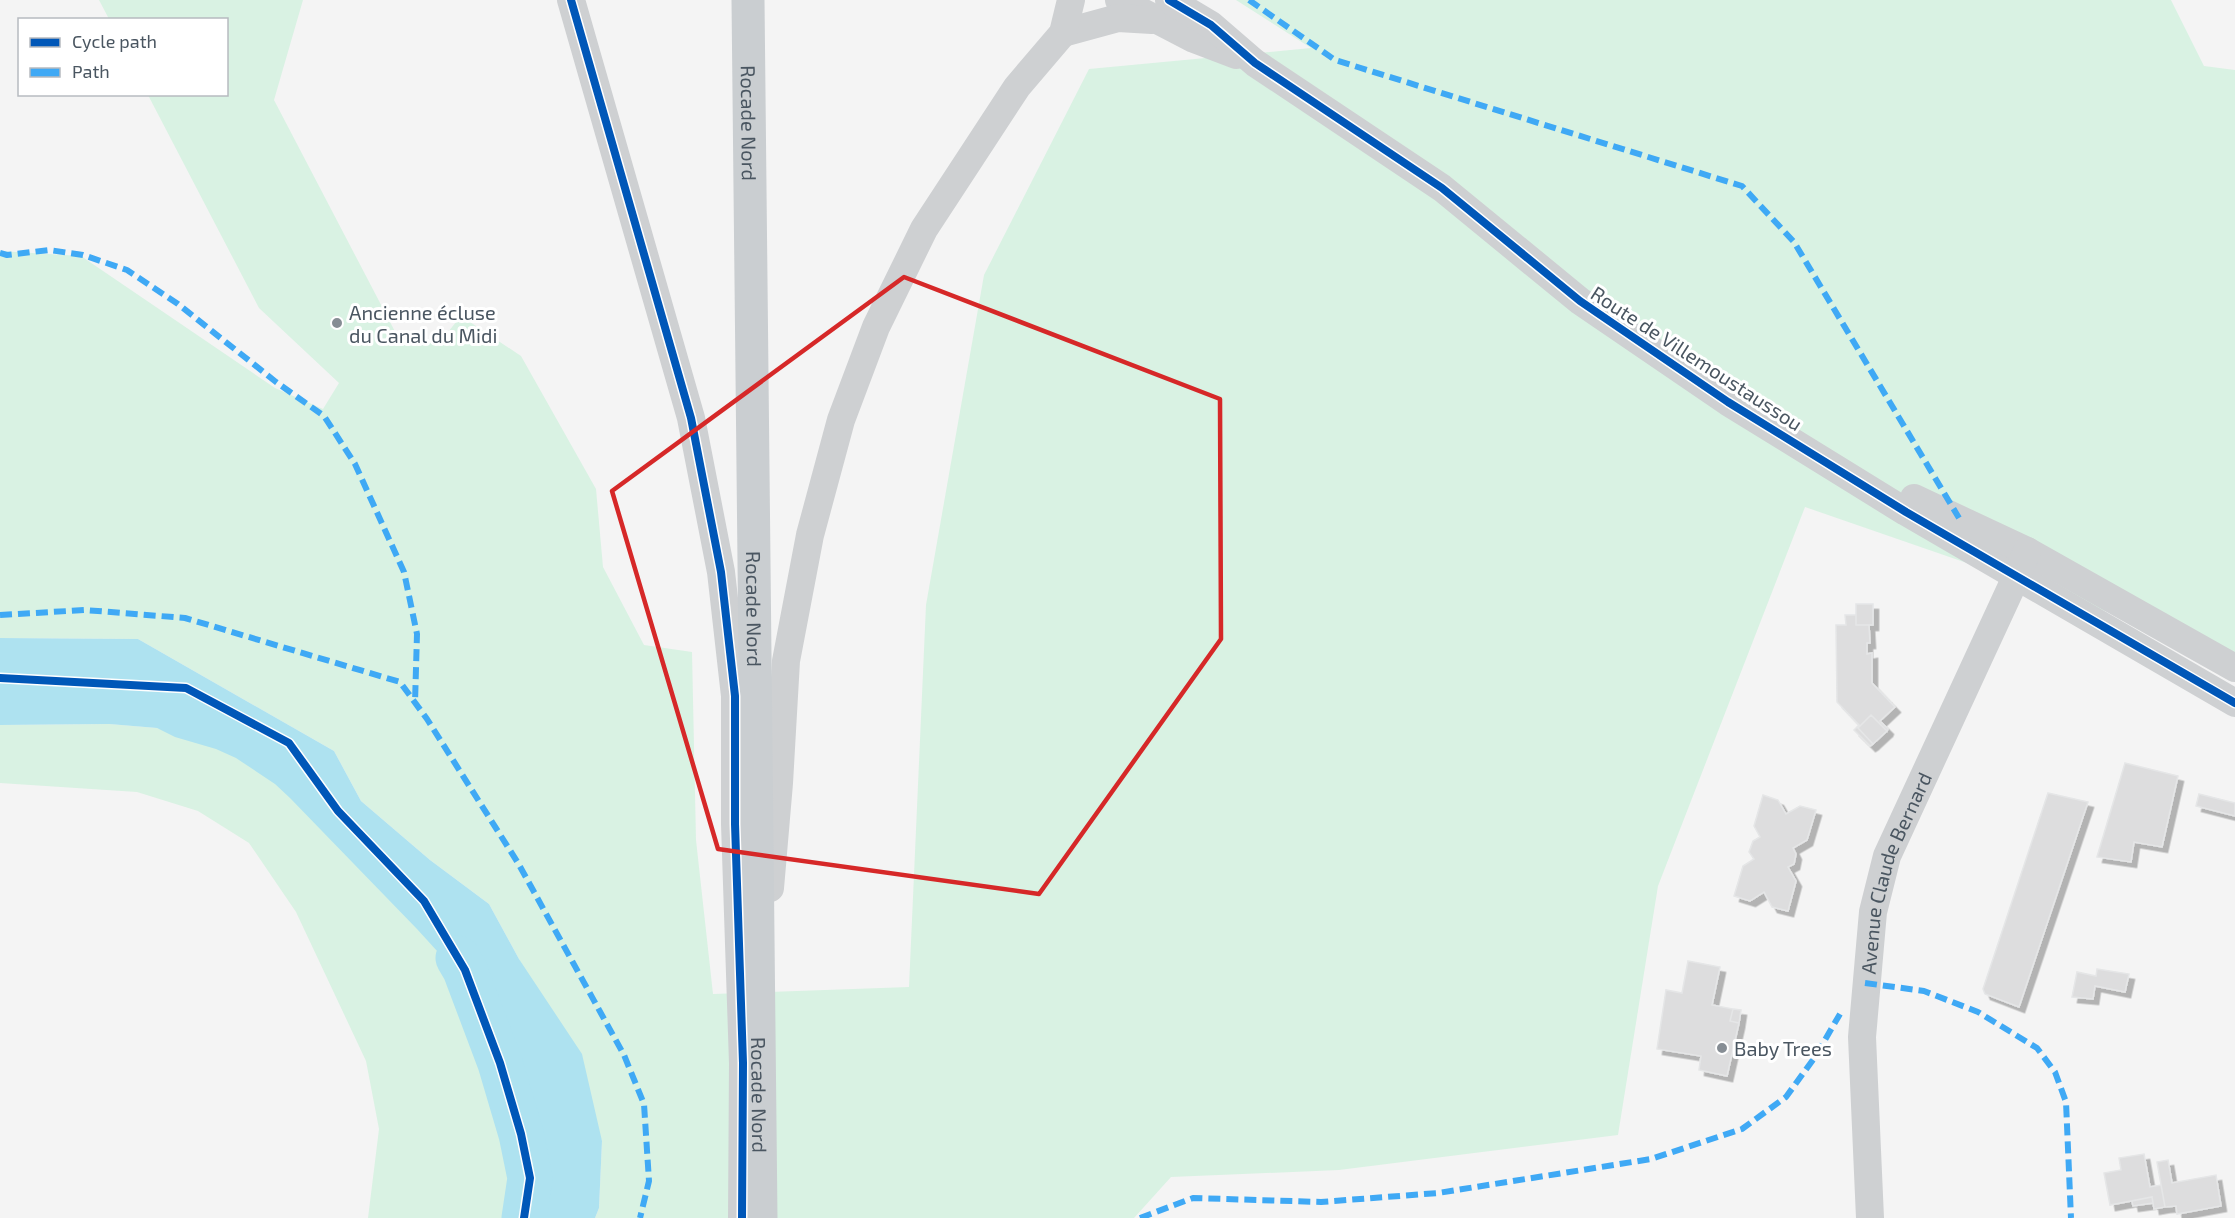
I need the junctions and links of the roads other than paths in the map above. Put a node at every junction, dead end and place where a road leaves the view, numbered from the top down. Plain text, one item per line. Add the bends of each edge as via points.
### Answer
1 (571, 0) edge
2 (747, 0) edge
3 (1071, 0) edge
4 (1119, 0) edge
5 (1162, 10) edge
6 (1063, 33) junction
7 (2022, 563) junction
8 (2235, 668) edge
9 (2235, 703) edge
10 (758, 1034) junction
11 (742, 1218) edge
12 (761, 1218) edge
13 (1870, 1218) edge

1 - 11 street via 691,418 721,572 735,696 743,1063
2 - 10 main road, Rocade Nord
3 - 6 street
4 - 5 street, Route de Villemoustaussou
5 - 6 street
5 - 7 street, Route de Villemoustaussou via 1194,39 1255,63 1442,188 1580,301 1728,402 1906,512
6 - 10 street via 1017,87 924,229 876,327 841,420 810,535 786,661
7 - 8 street, Route de Villemoustaussou
7 - 9 street, Route de Villemoustaussou
7 - 13 street, Avenue Claude Bernard via 1887,856 1873,912 1862,1037
10 - 12 main road, Rocade Nord

